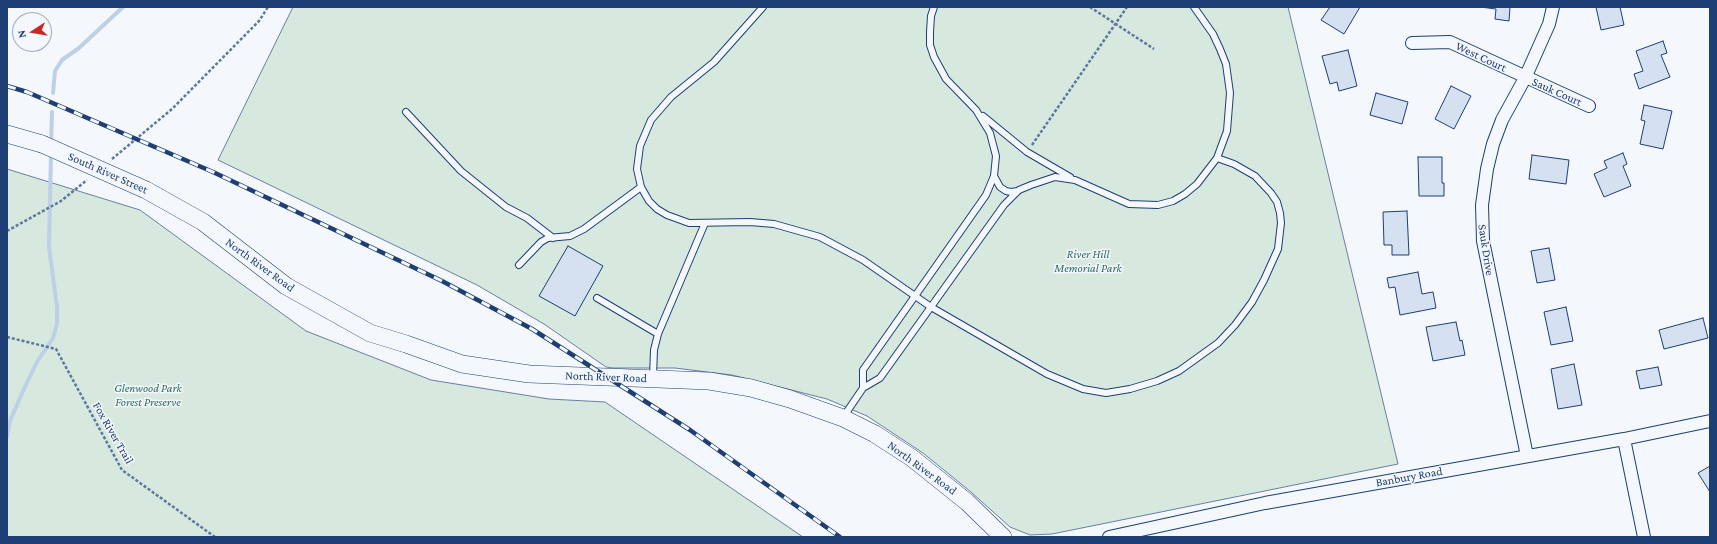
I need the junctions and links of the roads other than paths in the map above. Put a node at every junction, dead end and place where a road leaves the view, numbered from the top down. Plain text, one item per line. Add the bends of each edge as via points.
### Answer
1 (763, 7) edge
2 (934, 7) edge
3 (1194, 7) edge
4 (1553, 7) edge
5 (1412, 43) dead end
6 (1525, 78) junction
7 (1589, 106) dead end
8 (976, 110) junction
9 (406, 112) dead end
10 (7, 134) edge
11 (1217, 158) junction
12 (994, 176) junction
13 (1075, 180) junction
14 (641, 187) junction
15 (1019, 190) junction
16 (204, 222) joint
17 (705, 223) junction
18 (553, 238) junction
19 (519, 265) dead end
20 (916, 295) junction
21 (597, 298) dead end
22 (931, 307) junction
23 (658, 334) junction
24 (653, 378) junction
25 (863, 388) junction
26 (843, 418) junction
27 (1710, 421) edge
28 (1624, 439) junction
29 (1527, 456) junction
30 (1003, 537) edge
31 (1109, 537) edge
32 (1644, 537) edge

1 - 14 lane via 714,62 671,97 651,120 638,158 637,169
2 - 8 lane via 931,16 930,45 934,57 946,79
3 - 11 lane via 1213,34 1230,79 1227,131
4 - 6 street, Sauk Drive via 1549,24
5 - 6 street, West Court via 1450,42
6 - 7 street, Sauk Court
6 - 29 street, Sauk Drive via 1502,120 1493,144 1487,169 1481,223
8 - 12 lane via 994,144
8 - 13 lane via 1027,152
9 - 18 lane via 461,171 506,207 527,218
10 - 16 main road, South River Street, bridge via 42,144 146,190
11 - 13 lane via 1197,184 1185,194 1158,205 1128,204
11 - 22 lane via 1255,176 1271,193 1280,213 1278,249 1252,302 1235,325 1218,343 1179,371 1130,389 1106,393 1083,390 1047,374
12 - 15 lane via 1000,187 1006,191
12 - 20 lane via 986,195
13 - 15 lane via 1055,177
14 - 17 lane via 649,201 667,215 689,223
14 - 18 lane via 584,229 570,236
15 - 22 lane via 1004,205
16 - 24 main road, North River Road via 286,286 370,333 462,364 529,374
17 - 20 lane via 750,222 774,224 797,230 820,238 863,260
17 - 23 lane
18 - 19 lane via 541,242
20 - 22 lane
20 - 25 lane via 863,370
21 - 23 lane
22 - 25 lane via 880,378
23 - 24 lane via 654,350
24 - 26 main road, North River Road via 709,381 751,388
25 - 26 lane
26 - 30 main road, North River Road via 875,434 937,477 968,502
27 - 28 street, Banbury Road
28 - 29 street, Banbury Road
28 - 32 street
29 - 31 street, Banbury Road via 1265,503

